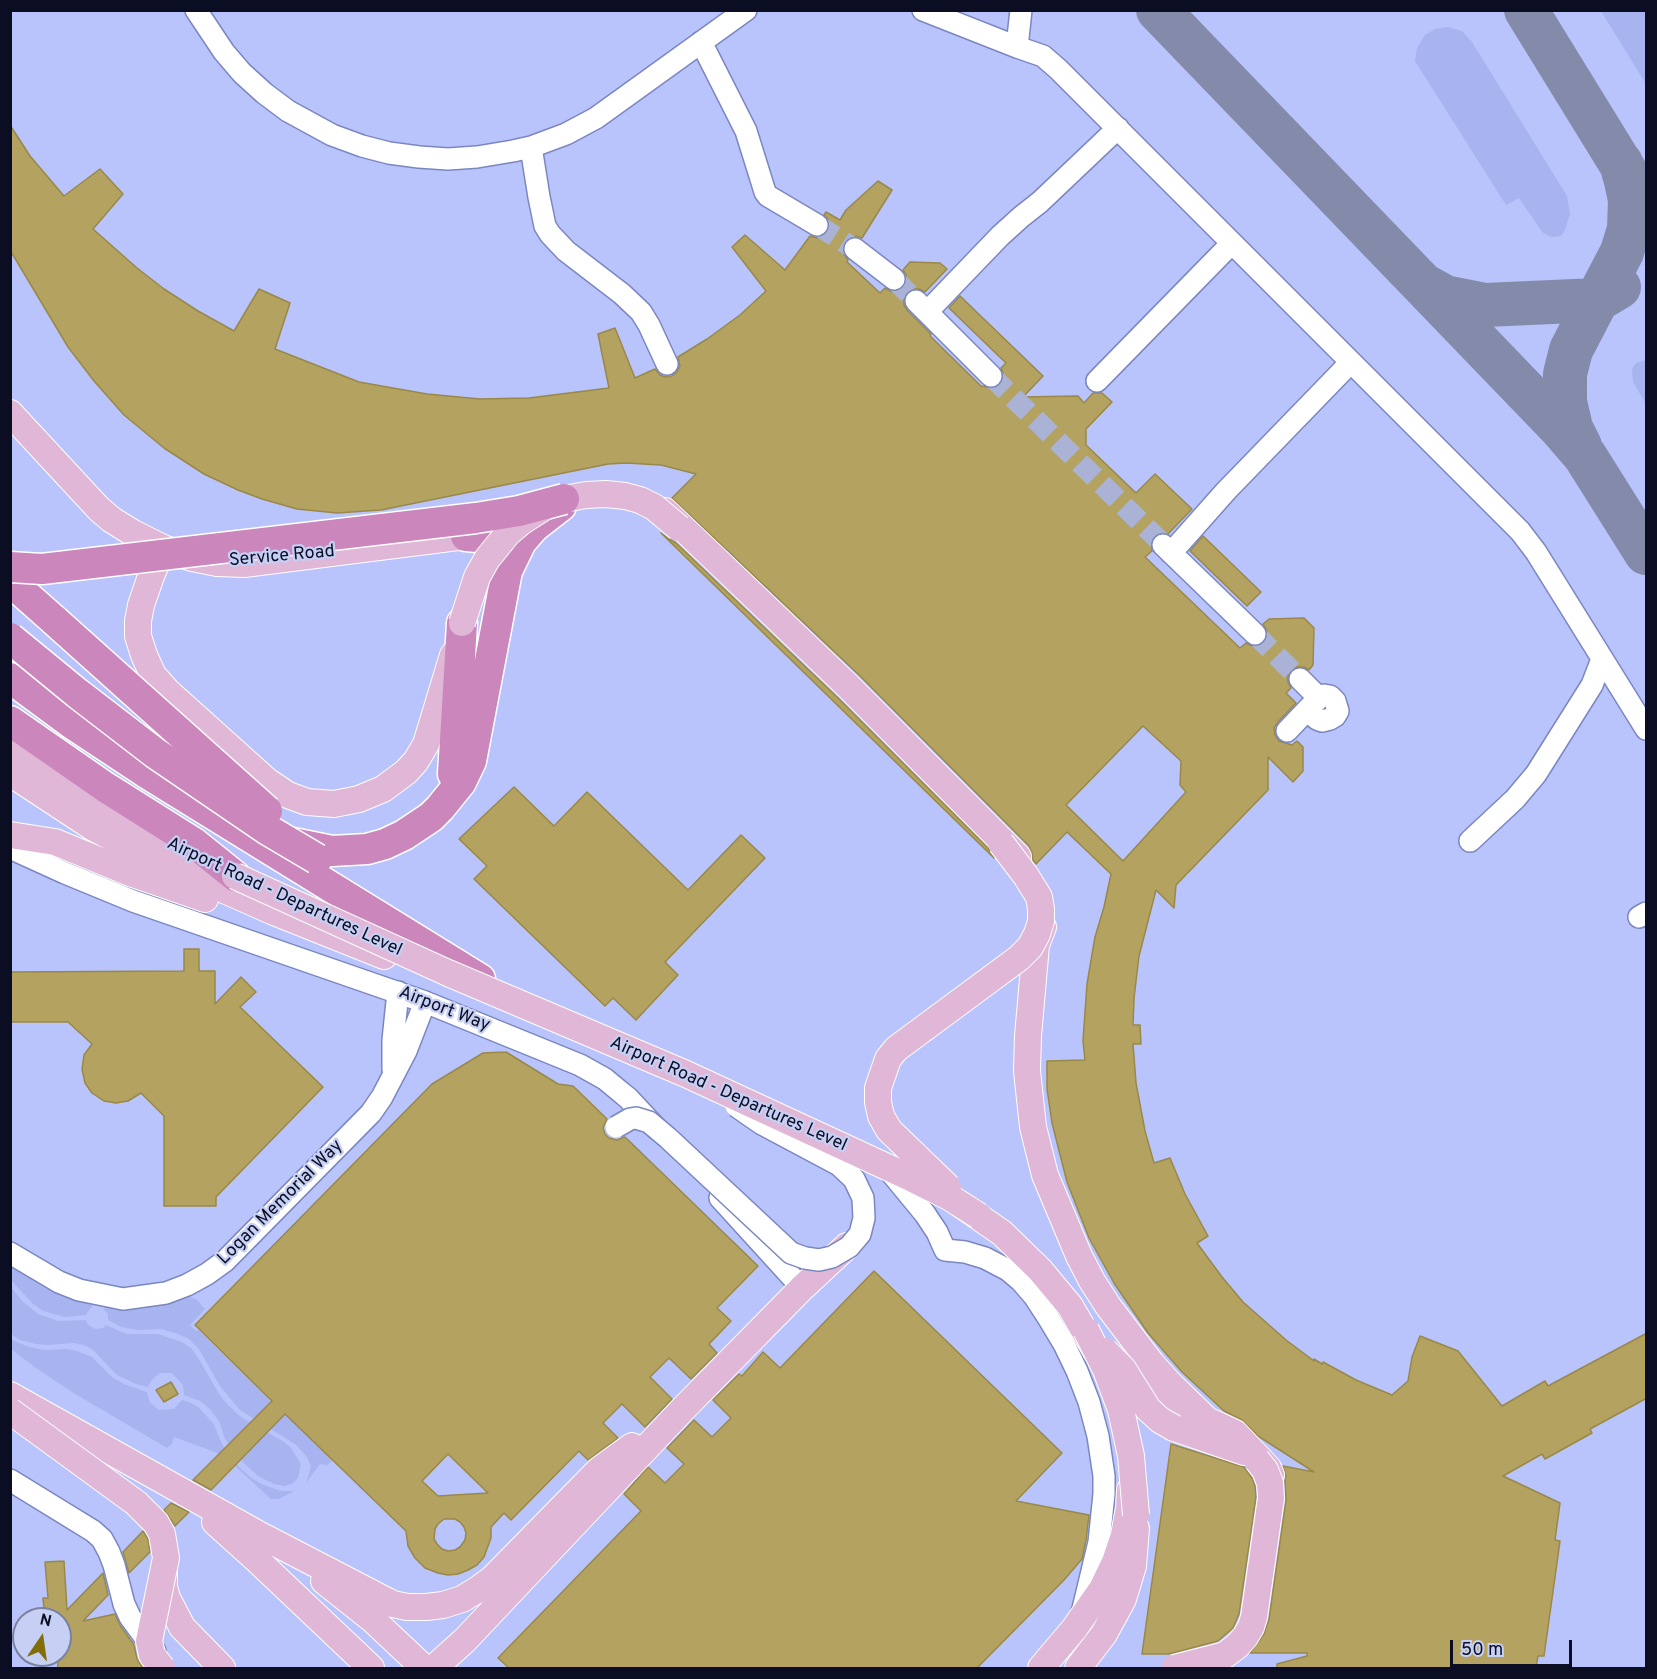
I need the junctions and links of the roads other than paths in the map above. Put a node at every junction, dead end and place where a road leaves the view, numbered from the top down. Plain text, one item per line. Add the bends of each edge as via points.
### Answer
1 (196, 10) edge
2 (746, 10) edge
3 (923, 10) edge
4 (1021, 10) edge
5 (701, 42) junction
6 (1017, 47) junction
7 (1118, 128) junction
8 (531, 147) junction
9 (817, 225) tunnel mouth
10 (1232, 243) junction
11 (855, 249) tunnel mouth
12 (894, 279) tunnel mouth
13 (1351, 362) junction
14 (667, 364) dead end
15 (991, 376) tunnel mouth
16 (1097, 381) dead end
17 (10, 413) edge
18 (565, 501) junction
19 (466, 536) junction
20 (164, 548) junction
21 (10, 567) edge
22 (507, 571) junction
23 (10, 581) edge
24 (462, 623) junction
25 (1256, 626) tunnel mouth
26 (10, 638) edge
27 (1602, 658) junction
28 (10, 678) edge
29 (1300, 679) tunnel mouth
30 (10, 721) edge
31 (1647, 729) edge
32 (1287, 730) dead end
33 (10, 748) edge
34 (10, 773) edge
35 (449, 797) junction
36 (225, 822) junction
37 (10, 835) edge
38 (1470, 841) dead end
39 (10, 848) edge
40 (317, 859) junction
41 (235, 876) junction
42 (295, 920) junction
43 (1036, 945) junction
44 (398, 992) junction
45 (425, 1002) junction
46 (544, 1017) junction
47 (687, 1074) junction
48 (393, 1076) junction
49 (721, 1092) junction
50 (616, 1127) dead end
51 (885, 1166) junction
52 (946, 1196) junction
53 (979, 1216) junction
54 (10, 1252) edge
55 (802, 1288) junction
56 (1085, 1330) junction
57 (10, 1396) edge
58 (10, 1409) edge
59 (683, 1409) junction
60 (1207, 1420) junction
61 (10, 1480) edge
62 (1136, 1515) junction
63 (260, 1535) junction
64 (164, 1569) junction
65 (1079, 1623) junction
66 (1063, 1643) junction
67 (158, 1660) edge
68 (1187, 1666) edge
69 (222, 1668) edge
70 (371, 1668) edge
71 (427, 1668) edge
72 (1018, 1668) edge
73 (1041, 1668) edge
74 (1078, 1668) edge

1 - 8 street via 242,73 288,111 332,135 419,158 477,157
2 - 5 street
3 - 6 street
4 - 6 street
5 - 8 street via 596,118
5 - 9 street via 746,131 765,192
6 - 7 street via 1043,56
7 - 10 street
7 - 15 street via 922,306
8 - 14 street via 545,226 550,234 641,312
10 - 13 street
10 - 16 street
11 - 12 street
13 - 25 street via 1167,549
13 - 27 street via 1520,531
17 - 20 main road, Service Road via 99,509 133,533
18 - 19 main road, Service Road
18 - 21 highway, bridge via 476,518 42,569
18 - 22 highway via 521,542
18 - 24 main road, bridge via 546,506 521,522 498,544 477,577
18 - 43 main road via 602,493 638,496 655,503 675,520 865,702 1024,863 1040,887 1045,903 1042,933
18 - 53 main road, bridge via 606,494 640,500 654,507 985,826 1033,886 1039,897 1041,921 1030,947 896,1048 878,1088 881,1116 889,1130
19 - 20 main road, Service Road via 244,564 217,563
19 - 22 highway via 498,547
20 - 24 main road via 150,576 138,621 138,636 153,675 267,781 307,802 334,804 359,799 383,789 416,761 426,744
22 - 35 highway via 472,756 466,773
23 - 40 highway, bridge
24 - 35 highway
26 - 40 highway, bridge via 155,753
27 - 31 street
27 - 38 street via 1592,685 1536,774 1515,800
28 - 36 highway via 104,745
29 - 32 street via 1313,704
30 - 41 highway via 194,843
33 - 41 main road, Airport Road - Departures Level via 112,816
34 - 42 main road via 108,837
35 - 36 highway via 431,817 404,835 360,850 321,849
36 - 46 highway
37 - 42 main road via 55,842 206,899
39 - 44 street, Airport Way via 133,901
40 - 46 highway, bridge
41 - 46 main road, Airport Road - Departures Level, bridge
42 - 46 main road
43 - 52 main road via 907,1038 892,1051 885,1064 879,1096 883,1115
43 - 60 main road via 1027,1071 1033,1127 1045,1175 1066,1230 1108,1306 1152,1364
44 - 45 street, Airport Way
44 - 48 street, Logan Memorial Way
45 - 48 street, Logan Memorial Way
45 - 55 street, Airport Way via 580,1065 605,1079 628,1098
46 - 47 main road, Airport Road - Departures Level, bridge
46 - 49 main road
47 - 50 street, bridge via 762,1124 839,1165 854,1179 862,1192 864,1212 861,1230 853,1243 826,1259 798,1256 648,1122 630,1119
47 - 53 main road, Airport Road - Departures Level, bridge via 913,1179
48 - 54 street, Logan Memorial Way via 364,1120 225,1261 187,1285 166,1293 123,1299 59,1282
49 - 51 main road
49 - 55 main road via 848,1172 858,1186 863,1209 855,1236
51 - 52 main road
51 - 65 street via 925,1214 945,1250 985,1258 1022,1281 1050,1319 1077,1371 1098,1437 1104,1494 1099,1542
52 - 56 main road via 1018,1247 1057,1289
53 - 56 main road, Airport Road - Departures Level via 1011,1240 1043,1272
55 - 59 main road
56 - 60 main road via 1150,1392 1167,1404
56 - 62 main road, Airport Road - Departures Level, bridge via 1121,1410 1131,1456
56 - 65 main road via 1119,1408 1128,1442 1131,1480 1126,1524 1117,1556 1102,1589
56 - 68 main road, bridge via 1123,1369 1142,1401 1160,1420 1257,1460 1270,1483 1251,1627 1231,1652
57 - 63 main road
57 - 70 main road via 192,1503
58 - 64 main road via 148,1514 162,1534
58 - 67 main road, bridge via 136,1503 156,1523 166,1558 149,1641 154,1660
59 - 63 main road via 598,1470 492,1579 453,1602 426,1607 393,1604
59 - 71 main road via 465,1640
60 - 68 main road via 1235,1433 1252,1451 1268,1468 1274,1491 1252,1632 1232,1652
61 - 67 street via 102,1539 112,1558 124,1605
62 - 73 main road via 1122,1566 1107,1598
62 - 74 main road, Airport Road - Departures Level via 1135,1553 1127,1588 1104,1634
63 - 71 main road via 373,1620
64 - 67 main road via 151,1637
64 - 69 main road via 167,1598 182,1627
65 - 66 main road
66 - 72 main road
66 - 73 main road

